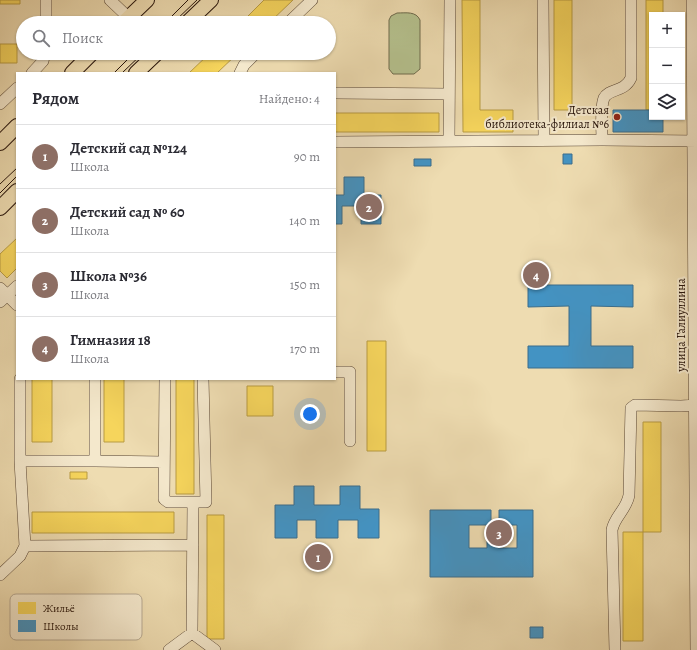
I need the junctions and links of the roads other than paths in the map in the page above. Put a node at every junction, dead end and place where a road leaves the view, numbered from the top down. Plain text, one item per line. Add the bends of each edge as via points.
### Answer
1 (46, 0) edge
2 (110, 0) edge
3 (147, 0) edge
4 (211, 0) edge
5 (312, 0) edge
6 (450, 0) edge
7 (543, 0) edge
8 (631, 0) edge
9 (692, 0) edge
10 (46, 16) edge
11 (123, 16) edge
12 (130, 16) edge
13 (194, 16) edge
14 (295, 16) edge
15 (43, 60) edge
16 (85, 60) edge
17 (151, 60) edge
18 (249, 60) edge
19 (142, 71) edge
20 (33, 72) edge
21 (73, 72) edge
22 (240, 72) edge
23 (16, 89) edge
24 (336, 93) edge
25 (449, 94) junction
26 (0, 104) edge
27 (16, 127) edge
28 (544, 140) junction
29 (602, 140) junction
30 (449, 141) junction
31 (695, 141) edge
32 (0, 142) edge
33 (336, 142) edge
34 (16, 192) edge
35 (0, 208) edge
36 (16, 287) edge
37 (2, 295) edge
38 (16, 304) edge
39 (336, 372) edge
40 (20, 380) edge
41 (94, 380) edge
42 (165, 380) edge
43 (203, 380) edge
44 (696, 405) edge
45 (350, 441) dead end
46 (20, 461) junction
47 (95, 462) junction
48 (164, 462) junction
49 (193, 502) junction
50 (193, 545) junction
51 (25, 546) junction
52 (0, 575) edge
53 (192, 633) junction
54 (169, 650) edge
55 (215, 650) edge
56 (615, 650) edge
57 (696, 650) edge

1 - 10 street
2 - 11 street
3 - 12 main road
4 - 13 main road
5 - 14 street
6 - 25 street
7 - 28 street
8 - 29 street via 632,78 625,87 607,94 604,98
9 - 31 street, улица Галиуллина
15 - 20 street
16 - 21 main road
17 - 19 main road
18 - 22 street
23 - 26 street
24 - 25 street
25 - 30 street
27 - 32 main road
28 - 29 street
28 - 30 street
29 - 31 street
30 - 33 street
31 - 44 street, улица Галиуллина
34 - 35 main road
36 - 37 street
37 - 38 street
39 - 45 street via 350,372
40 - 46 street
41 - 47 street
42 - 48 street
43 - 49 street via 206,502
44 - 56 street via 635,405 631,408 629,495 612,530
44 - 57 street, улица Галиуллина
46 - 47 street
46 - 51 street
47 - 48 street
48 - 49 street via 165,500
49 - 50 street
50 - 51 street
50 - 53 street
51 - 52 street via 20,556
53 - 54 street
53 - 55 street

